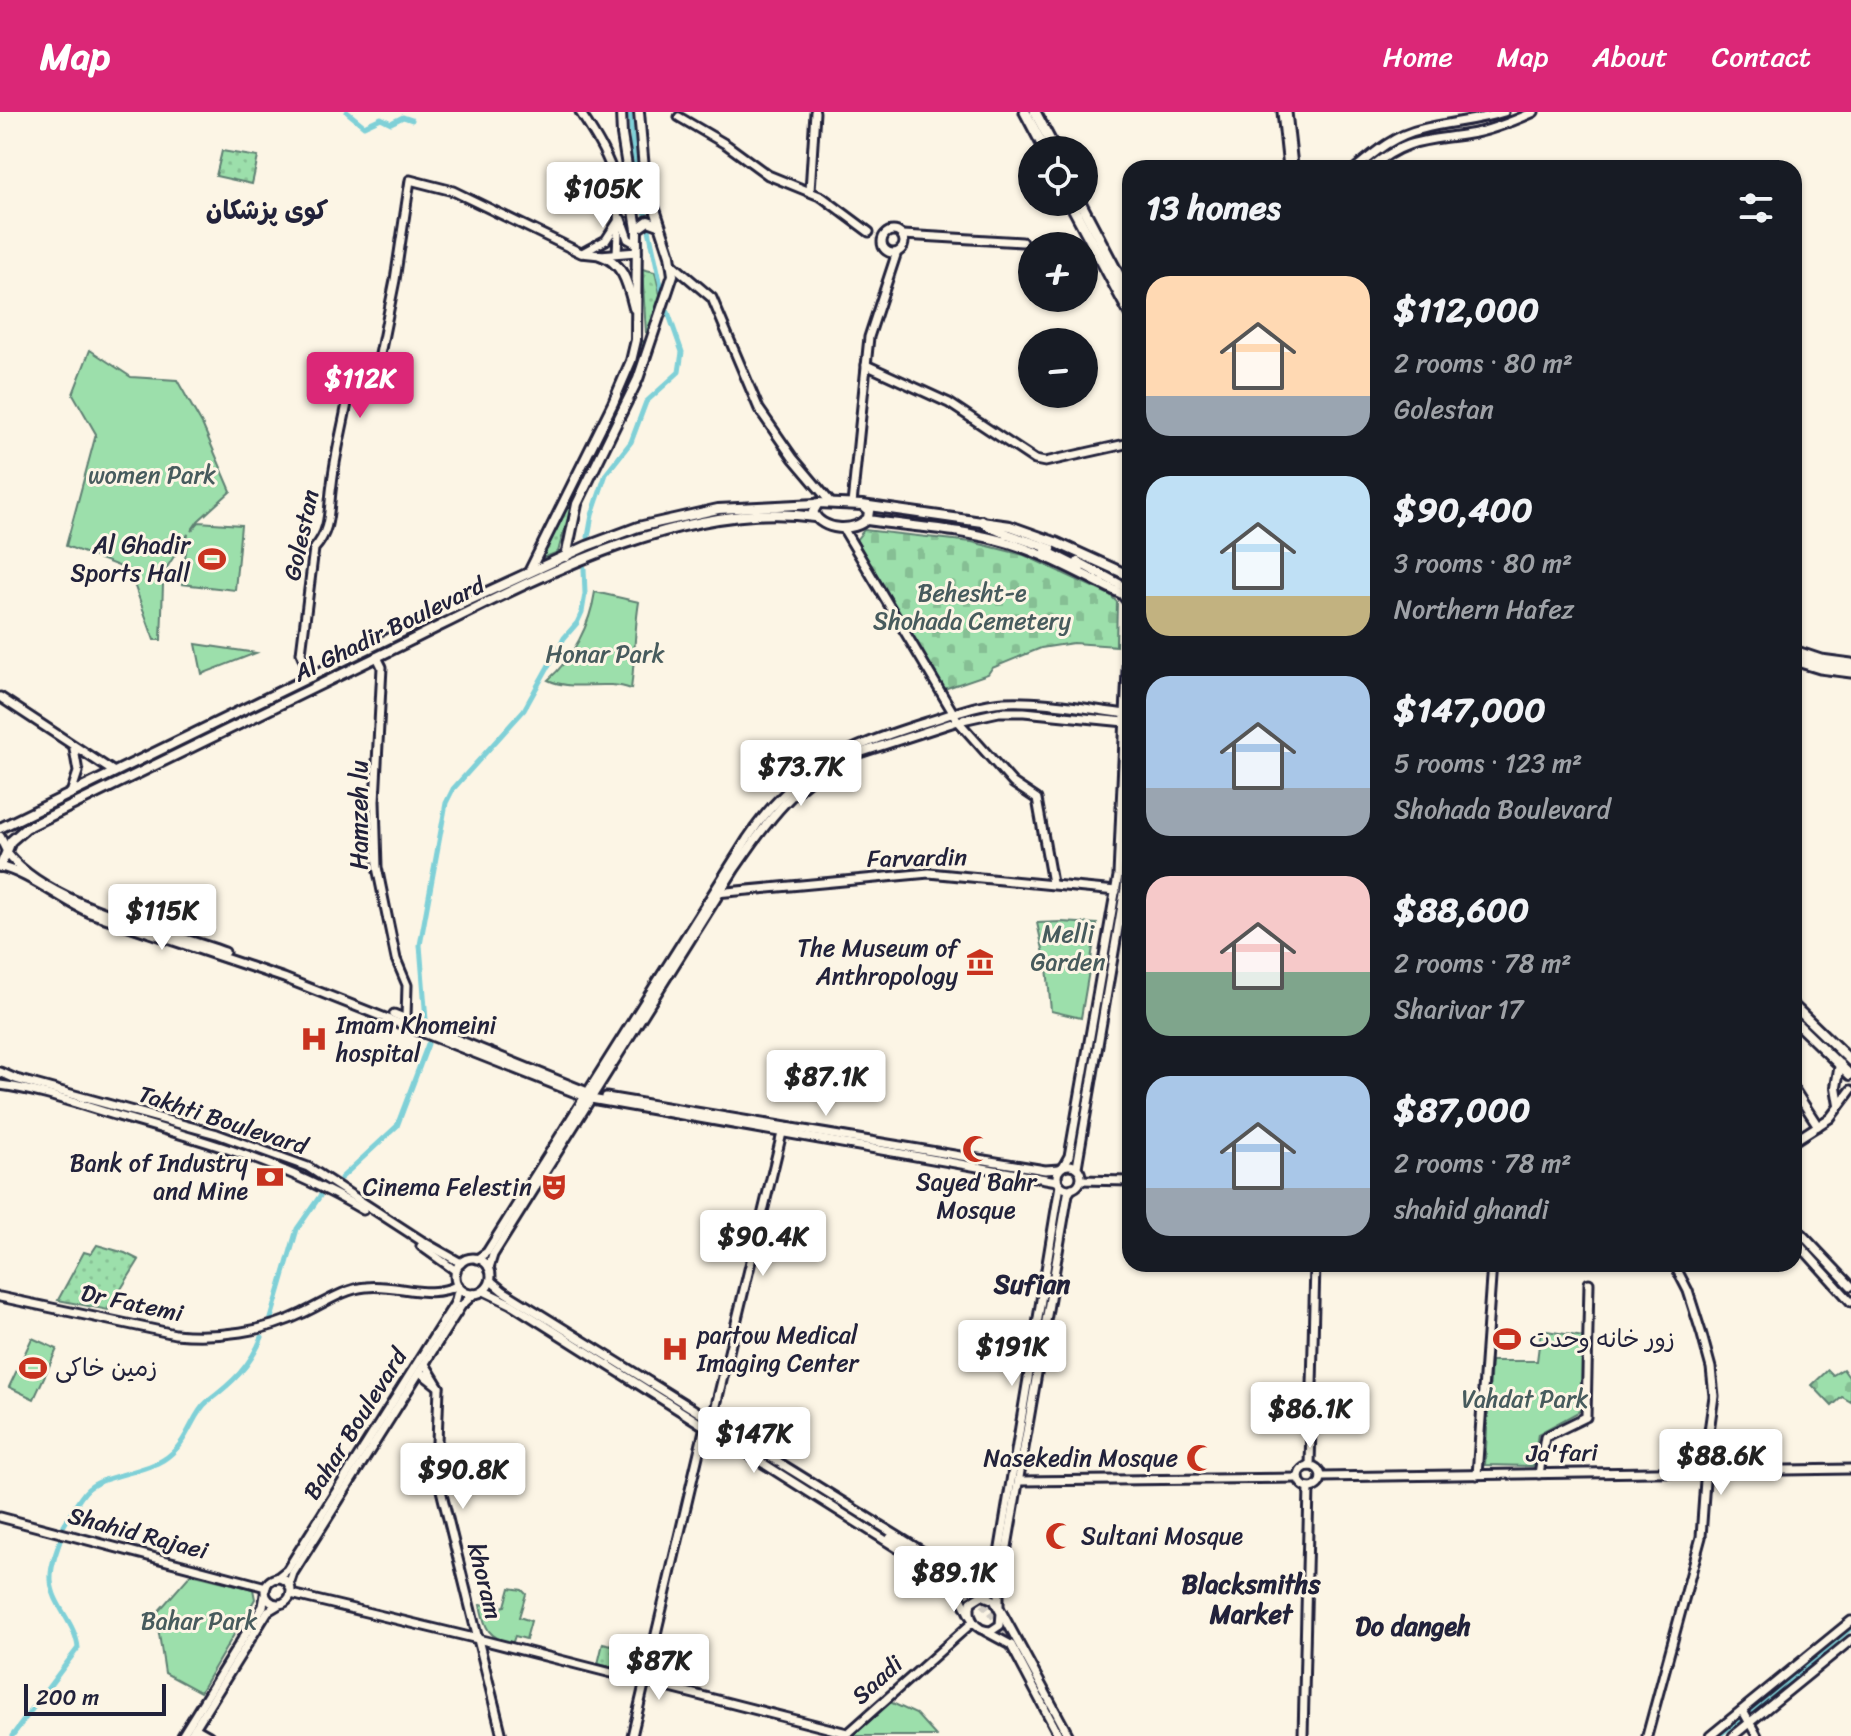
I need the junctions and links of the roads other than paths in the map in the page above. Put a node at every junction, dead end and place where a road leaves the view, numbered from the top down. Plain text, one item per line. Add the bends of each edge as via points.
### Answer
1 (580, 112) edge
2 (621, 112) edge
3 (639, 112) edge
4 (815, 112) edge
5 (1025, 112) edge
6 (1035, 112) edge
7 (1285, 112) edge
8 (1504, 112) edge
9 (1534, 112) edge
10 (679, 117) dead end
11 (1038, 136) edge
12 (1048, 136) edge
13 (1289, 160) edge
14 (1367, 160) edge
15 (1382, 160) edge
16 (810, 191) junction
17 (620, 209) junction
18 (1077, 216) edge
19 (1087, 216) edge
20 (659, 225) junction
21 (637, 229) junction
22 (869, 232) junction
23 (885, 233) junction
24 (903, 235) junction
25 (881, 242) junction
26 (1018, 242) edge
27 (637, 248) junction
28 (581, 253) junction
29 (617, 253) junction
30 (600, 255) junction
31 (896, 255) junction
32 (673, 265) junction
33 (1122, 282) edge
34 (1122, 300) edge
35 (637, 321) junction
36 (866, 365) junction
37 (1122, 445) edge
38 (811, 480) junction
39 (831, 503) junction
40 (817, 504) junction
41 (852, 504) junction
42 (862, 505) junction
43 (815, 517) junction
44 (867, 520) junction
45 (843, 528) junction
46 (984, 529) junction
47 (566, 555) junction
48 (570, 565) junction
49 (530, 571) junction
50 (1122, 572) edge
51 (535, 581) junction
52 (1122, 592) edge
53 (1122, 594) edge
54 (366, 650) junction
55 (1802, 654) edge
56 (355, 656) junction
57 (373, 658) junction
58 (1802, 662) edge
59 (1851, 664) edge
60 (359, 665) junction
61 (1851, 672) edge
62 (311, 677) junction
63 (0, 697) edge
64 (956, 717) junction
65 (1122, 721) edge
66 (74, 747) junction
67 (114, 772) junction
68 (71, 793) junction
69 (14, 821) junction
70 (0, 828) edge
71 (22, 831) junction
72 (0, 837) edge
73 (7, 852) junction
74 (1122, 866) edge
75 (0, 867) edge
76 (1052, 883) junction
77 (1116, 891) junction
78 (715, 892) junction
79 (1122, 901) edge
80 (1108, 962) junction
81 (1802, 1014) edge
82 (406, 1018) junction
83 (1802, 1028) edge
84 (444, 1037) junction
85 (1851, 1061) edge
86 (1840, 1064) junction
87 (1088, 1071) junction
88 (0, 1072) edge
89 (1851, 1076) edge
90 (0, 1085) edge
91 (1851, 1090) edge
92 (589, 1096) junction
93 (1802, 1101) edge
94 (1839, 1105) junction
95 (116, 1111) junction
96 (1818, 1126) junction
97 (783, 1129) junction
98 (1802, 1136) edge
99 (1062, 1167) junction
100 (1077, 1167) junction
101 (1081, 1180) junction
102 (1122, 1181) edge
103 (1059, 1183) junction
104 (1072, 1188) junction
105 (1802, 1234) edge
106 (1802, 1248) edge
107 (477, 1259) junction
108 (459, 1267) junction
109 (489, 1268) junction
110 (1315, 1272) edge
111 (1491, 1272) edge
112 (1678, 1272) edge
113 (491, 1281) junction
114 (1589, 1283) dead end
115 (458, 1286) junction
116 (1851, 1286) edge
117 (484, 1291) junction
118 (440, 1292) junction
119 (474, 1294) junction
120 (0, 1297) edge
121 (1851, 1302) edge
122 (455, 1303) junction
123 (1035, 1367) junction
124 (423, 1368) junction
125 (709, 1424) junction
126 (1310, 1466) junction
127 (1851, 1469) edge
128 (1707, 1471) junction
129 (1539, 1474) junction
130 (1477, 1475) junction
131 (1321, 1477) junction
132 (1299, 1478) junction
133 (1019, 1481) junction
134 (1309, 1488) junction
135 (824, 1498) junction
136 (0, 1517) edge
137 (943, 1570) tunnel mouth
138 (277, 1578) junction
139 (963, 1579) junction
140 (956, 1587) junction
141 (290, 1589) junction
142 (266, 1591) junction
143 (987, 1596) junction
144 (278, 1605) junction
145 (999, 1608) junction
146 (972, 1619) junction
147 (1851, 1621) edge
148 (985, 1631) junction
149 (1015, 1634) junction
150 (478, 1639) junction
151 (1851, 1640) edge
152 (1007, 1642) junction
153 (1018, 1648) tunnel mouth
154 (222, 1678) junction
155 (645, 1682) junction
156 (1746, 1709) junction
157 (1754, 1720) junction
158 (821, 1727) junction
159 (193, 1732) edge
160 (846, 1735) edge
161 (182, 1736) edge
162 (209, 1736) edge
163 (502, 1736) edge
164 (632, 1736) edge
165 (823, 1736) edge
166 (1064, 1736) edge
167 (1303, 1736) edge
168 (1647, 1736) edge
169 (1710, 1736) edge
170 (1733, 1736) edge
171 (1757, 1736) edge

1 - 17 main road via 611,166
2 - 21 main road
3 - 20 main road via 644,169
4 - 16 main road
5 - 11 highway
6 - 12 highway
7 - 13 main road
8 - 14 main road via 1400,136
9 - 15 main road via 1469,134 1422,139
10 - 16 main road via 768,175
16 - 22 main road
17 - 27 main road via 629,241
17 - 28 main road via 610,236
17 - 29 main road
18 - 34 highway
19 - 33 highway
20 - 21 main road via 648,221
20 - 32 main road
21 - 27 main road
22 - 23 main road
22 - 25 main road
23 - 24 main road
23 - 25 main road
24 - 26 main road
24 - 31 main road
25 - 31 main road
27 - 29 main road
27 - 35 main road
28 - 30 main road
28 - 62 main road, Golestan via 453,191 410,180 375,379 349,392 331,512 324,538 314,549 301,653
29 - 30 main road
30 - 35 main road via 622,270
31 - 36 main road via 872,320
32 - 38 main road via 718,307 759,409
32 - 47 main road via 643,367 582,493
35 - 49 main road via 627,374
36 - 37 main road via 949,403 1035,460
36 - 41 main road
38 - 39 main road
38 - 40 main road
39 - 40 main road, Al Ghadir Boulevard
39 - 41 main road, Al Ghadir Boulevard
40 - 43 main road
40 - 47 main road, Al Ghadir Boulevard via 731,506 638,527
41 - 42 main road, Al Ghadir Boulevard
42 - 44 main road via 869,511
42 - 46 main road
43 - 45 main road
43 - 48 main road, Al Ghadir Boulevard via 752,516 703,523 643,537
44 - 45 main road
44 - 46 main road
45 - 64 main road
46 - 50 main road via 1032,533
46 - 52 main road via 1041,544
46 - 53 main road
47 - 48 main road
47 - 49 main road, Al Ghadir Boulevard
48 - 51 main road, Al Ghadir Boulevard
49 - 51 main road
49 - 54 main road, Al Ghadir Boulevard
51 - 57 main road, Al Ghadir Boulevard
54 - 56 main road, Al Ghadir Boulevard
54 - 57 main road
55 - 59 highway
56 - 60 main road
56 - 62 main road, Al Ghadir Boulevard
57 - 60 main road, Al Ghadir Boulevard
57 - 82 main road, Hamzeh lu via 382,667 377,867 407,985
58 - 61 highway
60 - 71 main road, Al Ghadir Boulevard
62 - 67 main road, Al Ghadir Boulevard
63 - 66 main road
64 - 65 main road via 1008,702
64 - 76 main road via 1013,783 1037,799
64 - 78 main road via 852,747 807,774 765,812
66 - 67 main road
66 - 68 main road via 78,772
67 - 68 main road, Al Ghadir Boulevard
68 - 69 main road, Al Ghadir Boulevard
69 - 70 main road, Al Ghadir Boulevard
69 - 71 main road via 13,830
71 - 73 main road, Al Ghadir Boulevard
72 - 73 main road
73 - 75 main road, Al Ghadir Boulevard
73 - 82 main road via 17,866 81,903
74 - 77 main road
75 - 84 main road via 90,913 245,963
76 - 77 main road, Farvardin
76 - 78 main road, Farvardin via 929,873
77 - 80 main road
78 - 92 main road
79 - 80 main road
80 - 87 main road
81 - 85 main road
82 - 84 main road
83 - 86 main road
84 - 92 main road
86 - 89 main road
86 - 94 main road
87 - 99 main road
87 - 100 main road
88 - 95 main road, Takhti Boulevard
90 - 95 main road, Takhti Boulevard
91 - 94 main road
92 - 97 main road
92 - 107 main road via 487,1252
92 - 109 main road
93 - 96 main road
94 - 96 main road
95 - 108 main road, Takhti Boulevard via 217,1134 308,1167
96 - 98 main road
97 - 99 main road via 1045,1170
97 - 103 main road
97 - 125 main road
99 - 100 main road
99 - 103 main road
100 - 101 main road
101 - 102 main road
101 - 104 main road
103 - 104 main road
103 - 123 main road
104 - 123 main road
105 - 116 main road
106 - 121 main road
107 - 108 main road
107 - 109 main road
108 - 115 main road
109 - 113 main road
110 - 126 main road
111 - 130 main road
112 - 128 main road via 1714,1383
113 - 117 main road
113 - 125 main road
114 - 129 main road via 1586,1417 1545,1437
115 - 118 main road
115 - 119 main road
115 - 122 main road, Bahar Boulevard
117 - 119 main road
117 - 125 main road
118 - 120 main road, Dr Fatemi via 364,1287 273,1326 201,1336
118 - 122 main road
119 - 124 main road, Bahar Boulevard
122 - 138 main road, Bahar Boulevard via 287,1570
123 - 133 main road
123 - 143 main road
124 - 141 main road, Bahar Boulevard via 293,1573
124 - 150 main road, khoram via 439,1387 436,1470
125 - 135 main road
125 - 155 main road
126 - 131 main road
126 - 132 main road
127 - 128 main road, Ja'fari
128 - 129 main road, Ja'fari
128 - 168 main road via 1701,1537
129 - 130 main road, Ja'fari
130 - 131 main road, Ja'fari
131 - 134 main road
132 - 133 main road
132 - 134 main road
133 - 145 main road
134 - 167 main road
135 - 137 main road
135 - 139 main road
135 - 140 main road
136 - 142 main road, Shahid Rajaei
138 - 141 main road
138 - 142 main road
139 - 140 main road
139 - 143 main road
140 - 146 main road
141 - 144 main road via 285,1603
141 - 150 main road
142 - 144 main road via 270,1602
142 - 154 main road via 263,1606
143 - 145 main road
143 - 146 main road via 972,1600
144 - 154 main road via 268,1611
145 - 148 main road via 1000,1625
145 - 149 main road
146 - 148 main road
146 - 160 main road, Saadi
147 - 156 main road
148 - 152 main road
149 - 152 main road
149 - 166 main road
150 - 155 main road
150 - 163 main road, khoram
151 - 157 main road
152 - 166 main road
153 - 166 main road
154 - 159 main road
154 - 161 main road
155 - 158 main road
155 - 164 main road
156 - 157 main road
156 - 169 main road
157 - 170 main road
157 - 171 main road
158 - 160 main road
158 - 165 main road
159 - 162 main road

